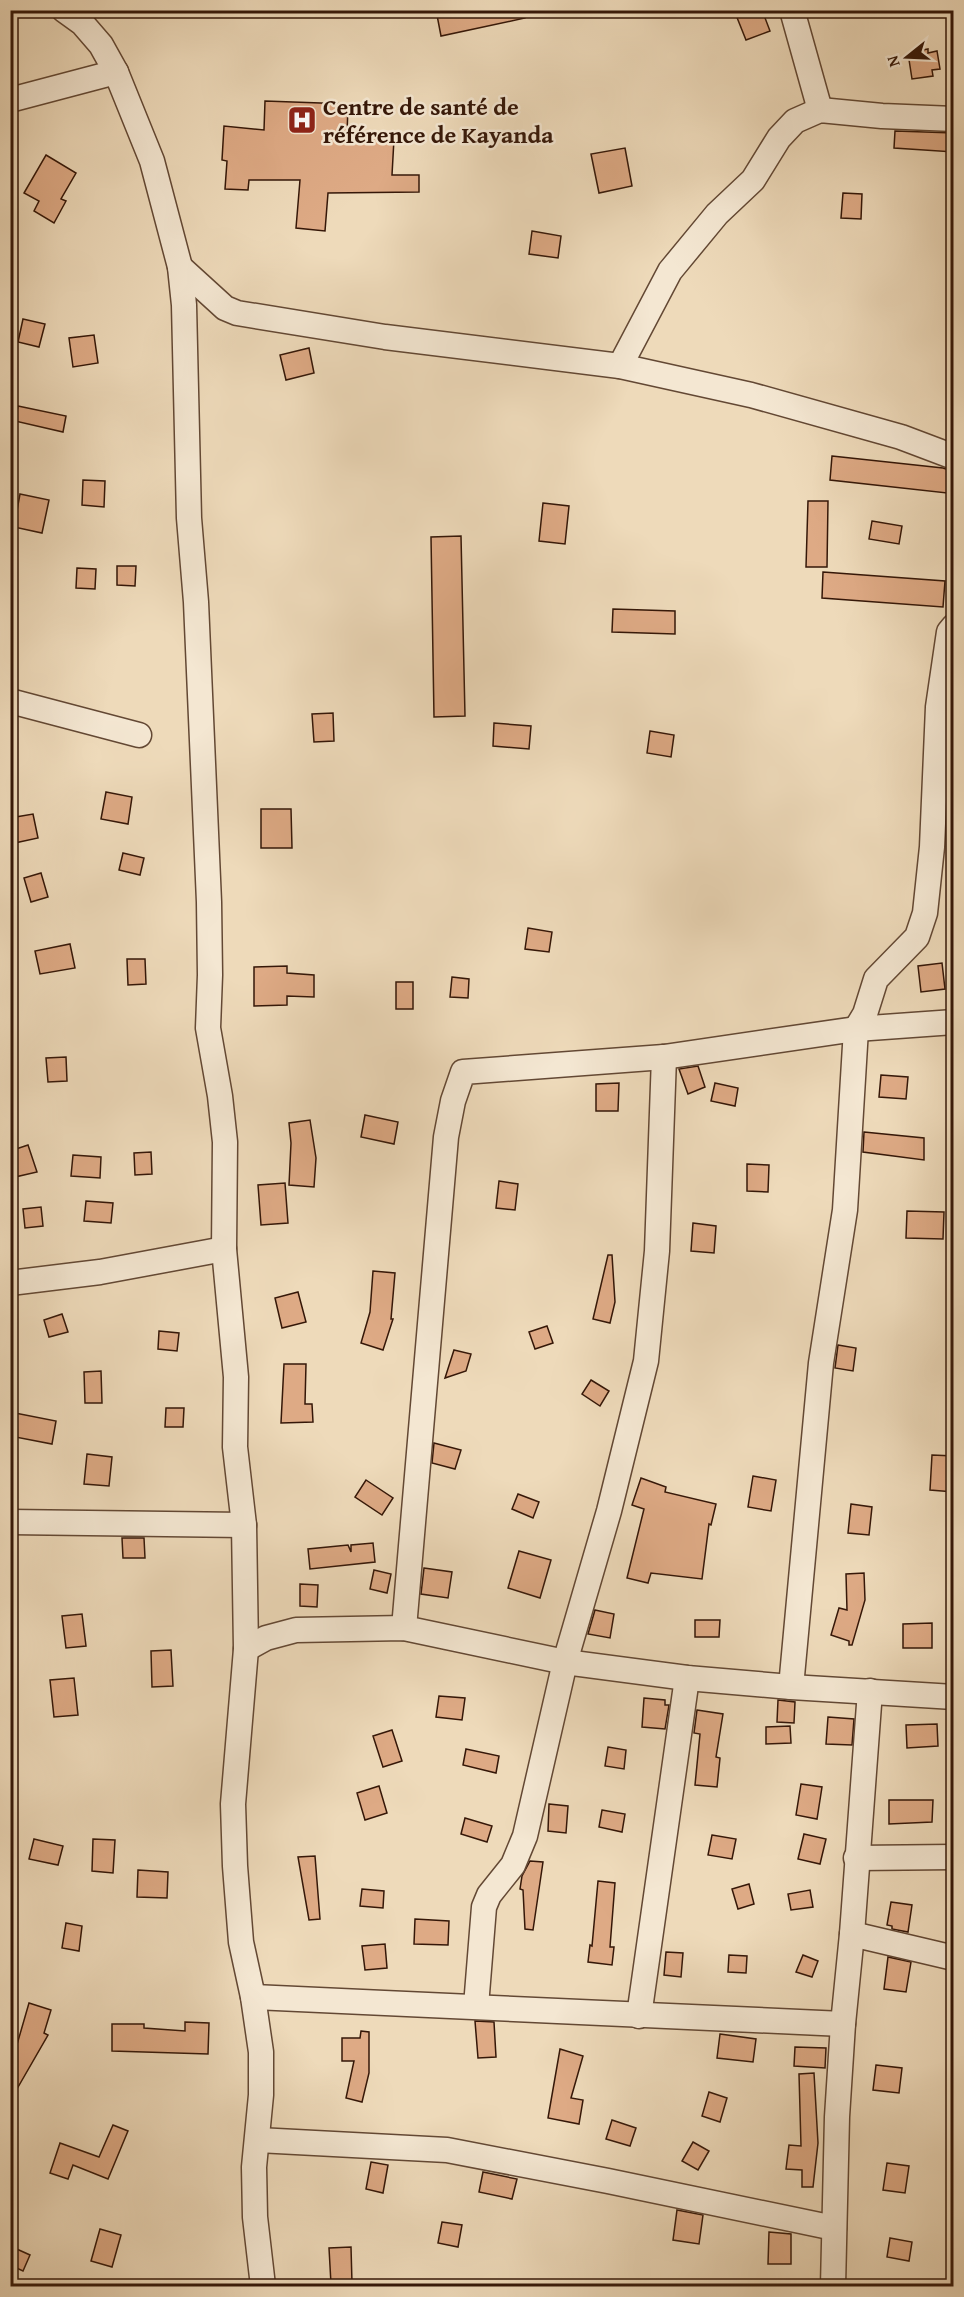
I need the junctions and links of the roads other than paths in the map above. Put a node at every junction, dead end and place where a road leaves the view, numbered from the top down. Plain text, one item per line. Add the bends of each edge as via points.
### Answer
1 (64, 10) edge
2 (792, 10) edge
3 (116, 72) junction
4 (10, 100) edge
5 (820, 110) junction
6 (954, 119) edge
7 (180, 267) junction
8 (620, 366) junction
9 (954, 457) edge
10 (952, 630) edge
11 (10, 701) edge
12 (139, 735) dead end
13 (954, 1022) edge
14 (856, 1029) junction
15 (664, 1057) junction
16 (225, 1250) junction
17 (10, 1283) edge
18 (10, 1522) edge
19 (244, 1525) junction
20 (404, 1628) junction
21 (246, 1648) junction
22 (565, 1662) junction
23 (687, 1678) junction
24 (791, 1687) junction
25 (870, 1690) junction
26 (954, 1697) edge
27 (954, 1857) edge
28 (856, 1858) junction
29 (852, 1934) junction
30 (954, 1958) edge
31 (253, 1997) junction
32 (476, 2006) junction
33 (639, 2016) junction
34 (843, 2024) junction
35 (258, 2140) junction
36 (834, 2228) junction
37 (263, 2286) edge
38 (833, 2286) edge

1 - 3 street via 82,23
2 - 5 street
3 - 4 street
3 - 7 street via 152,161
5 - 6 street
5 - 8 street via 795,121 779,138 753,180 717,214 670,271
7 - 8 street via 225,308 237,313 385,337
7 - 16 street via 208,902 208,1028 225,1142
8 - 9 street via 751,395 901,437
10 - 14 street via 938,706 925,913 917,937 876,979
11 - 12 street
13 - 14 street
14 - 15 street
14 - 24 street via 845,1210 821,1363
15 - 20 street via 463,1072 446,1137
15 - 22 street via 657,1251 646,1361 609,1511
16 - 17 street
16 - 19 street via 236,1377 234,1447
18 - 19 street
19 - 21 street
20 - 21 street via 296,1630
20 - 22 street
21 - 31 street via 233,1804 241,1941
22 - 23 street
22 - 32 street via 525,1836 513,1865 484,1907
23 - 24 street
23 - 33 street
24 - 25 street
25 - 26 street
25 - 28 street
27 - 28 street
28 - 29 street
29 - 30 street
29 - 34 street
31 - 32 street
31 - 35 street via 262,2071
32 - 33 street
33 - 34 street
34 - 36 street
35 - 36 street via 447,2150
35 - 37 street via 255,2217
36 - 38 street

